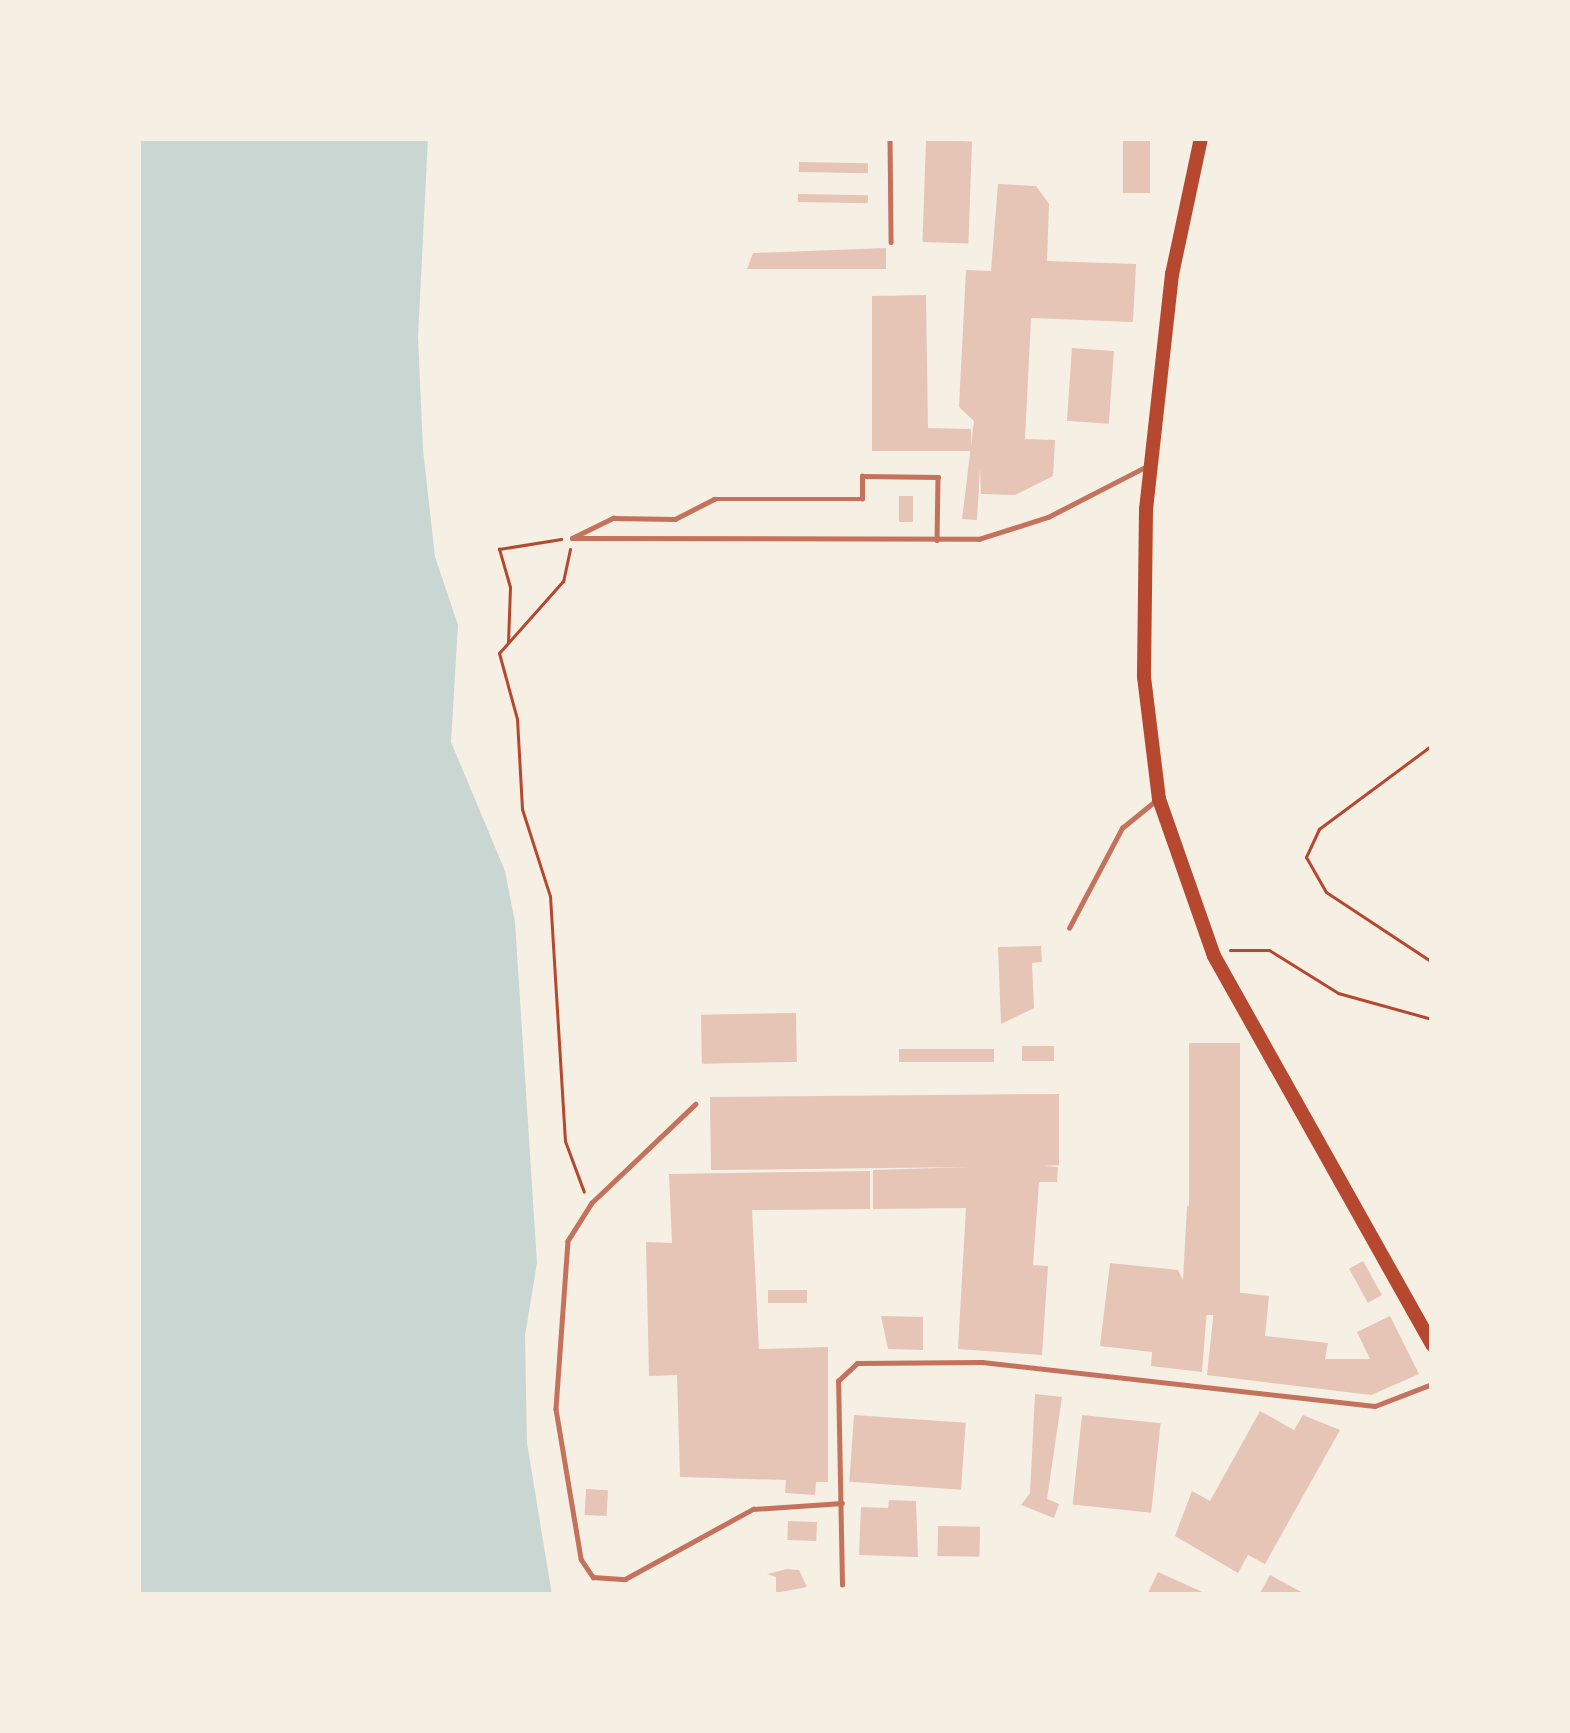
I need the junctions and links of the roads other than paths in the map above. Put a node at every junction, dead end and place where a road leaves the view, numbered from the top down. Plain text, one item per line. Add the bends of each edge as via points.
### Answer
1 (890, 138) edge
2 (1201, 138) edge
3 (890, 242) dead end
4 (1149, 465) junction
5 (937, 542) junction
6 (1159, 799) junction
7 (1069, 928) dead end
8 (696, 1104) dead end
9 (1432, 1345) edge
10 (1432, 1384) edge
11 (842, 1503) junction
12 (842, 1585) dead end

1 - 3 lane
2 - 4 main road via 1172,274
4 - 5 lane via 1048,517 979,539
4 - 6 main road via 1144,677
5 - 5 lane via 572,538 613,518 675,519 714,499 862,499 862,476 938,477
6 - 7 lane via 1122,828
6 - 9 main road via 1214,956
8 - 11 lane via 592,1203 565,1259 556,1409 578,1549 593,1577 625,1579 753,1508
10 - 11 lane via 1375,1406 982,1362 857,1363 838,1381
11 - 12 lane

